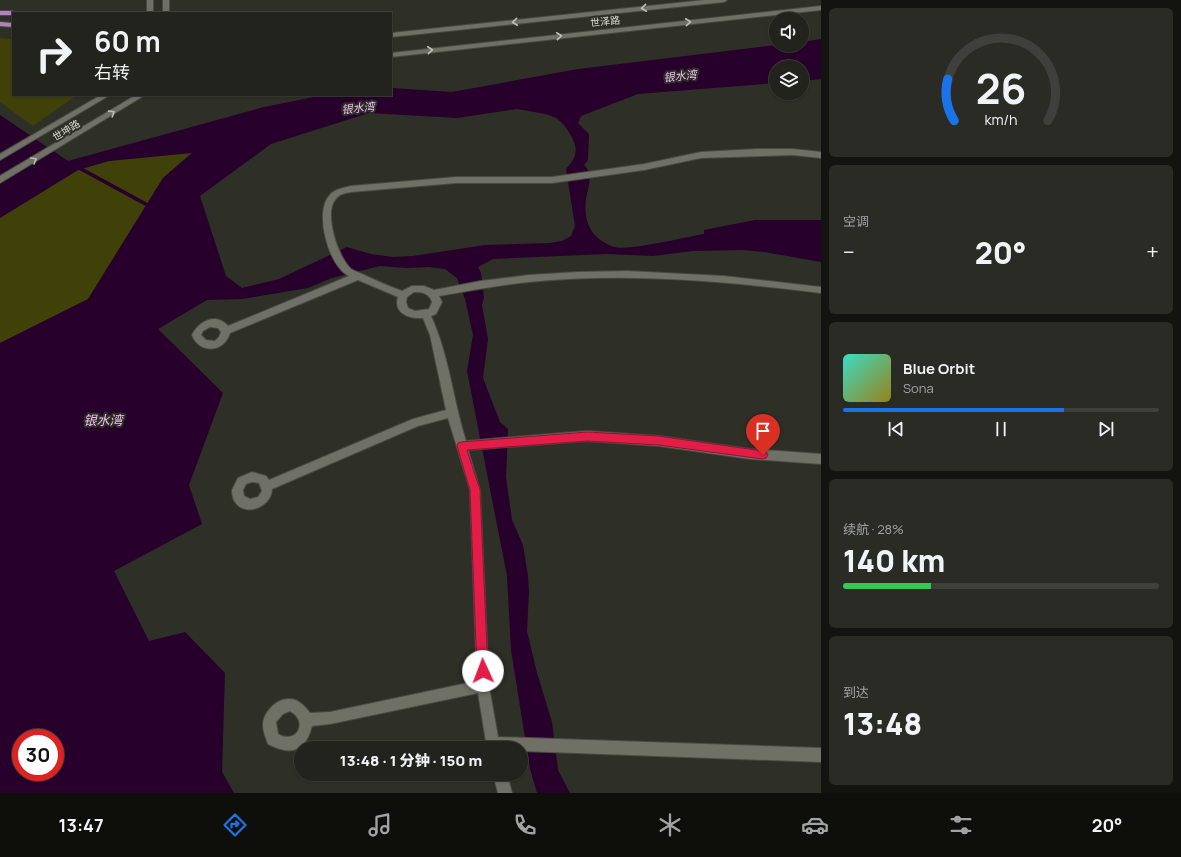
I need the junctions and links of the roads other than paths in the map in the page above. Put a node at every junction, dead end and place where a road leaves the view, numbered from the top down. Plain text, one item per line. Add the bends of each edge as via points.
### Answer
1 (150, 0) edge
2 (166, 0) edge
3 (724, 0) edge
4 (821, 8) edge
5 (150, 12) edge
6 (166, 12) edge
7 (0, 13) edge
8 (12, 13) edge
9 (0, 24) edge
10 (12, 24) edge
11 (392, 35) edge
12 (392, 55) edge
13 (104, 96) edge
14 (139, 96) edge
15 (821, 156) edge
16 (0, 157) edge
17 (0, 180) edge
18 (358, 276) junction
19 (821, 290) edge
20 (433, 294) junction
21 (404, 295) junction
22 (426, 315) junction
23 (226, 331) dead end
24 (452, 413) junction
25 (461, 446) junction
26 (821, 459) edge
27 (267, 486) dead end
28 (483, 686) junction
29 (306, 720) dead end
30 (493, 741) edge
31 (528, 745) edge
32 (821, 755) edge
33 (502, 781) edge
34 (505, 793) edge

1 - 5 street
2 - 6 street
3 -> 11 street, 世泽路
12 -> 4 street, 世泽路
7 - 8 main road
9 - 10 main road
13 - 16 street, 世坤路
17 -> 14 street, 世坤路
15 - 18 street via 793,152 701,155 644,167 552,180 456,180 337,192 326,207 326,217 335,250 348,272
18 - 21 street
18 - 23 street
19 - 20 street via 712,278 639,274 536,278
20 - 21 street via 418,288
20 - 22 street via 436,298 436,307
21 - 22 street via 401,304 406,312 417,316
22 - 24 street via 435,335
24 - 25 street
24 - 27 street via 418,422
25 - 26 street via 595,437 658,440 750,454
25 - 28 street via 475,490
28 - 29 street via 330,718
28 - 30 street
31 - 32 street
33 - 34 street

